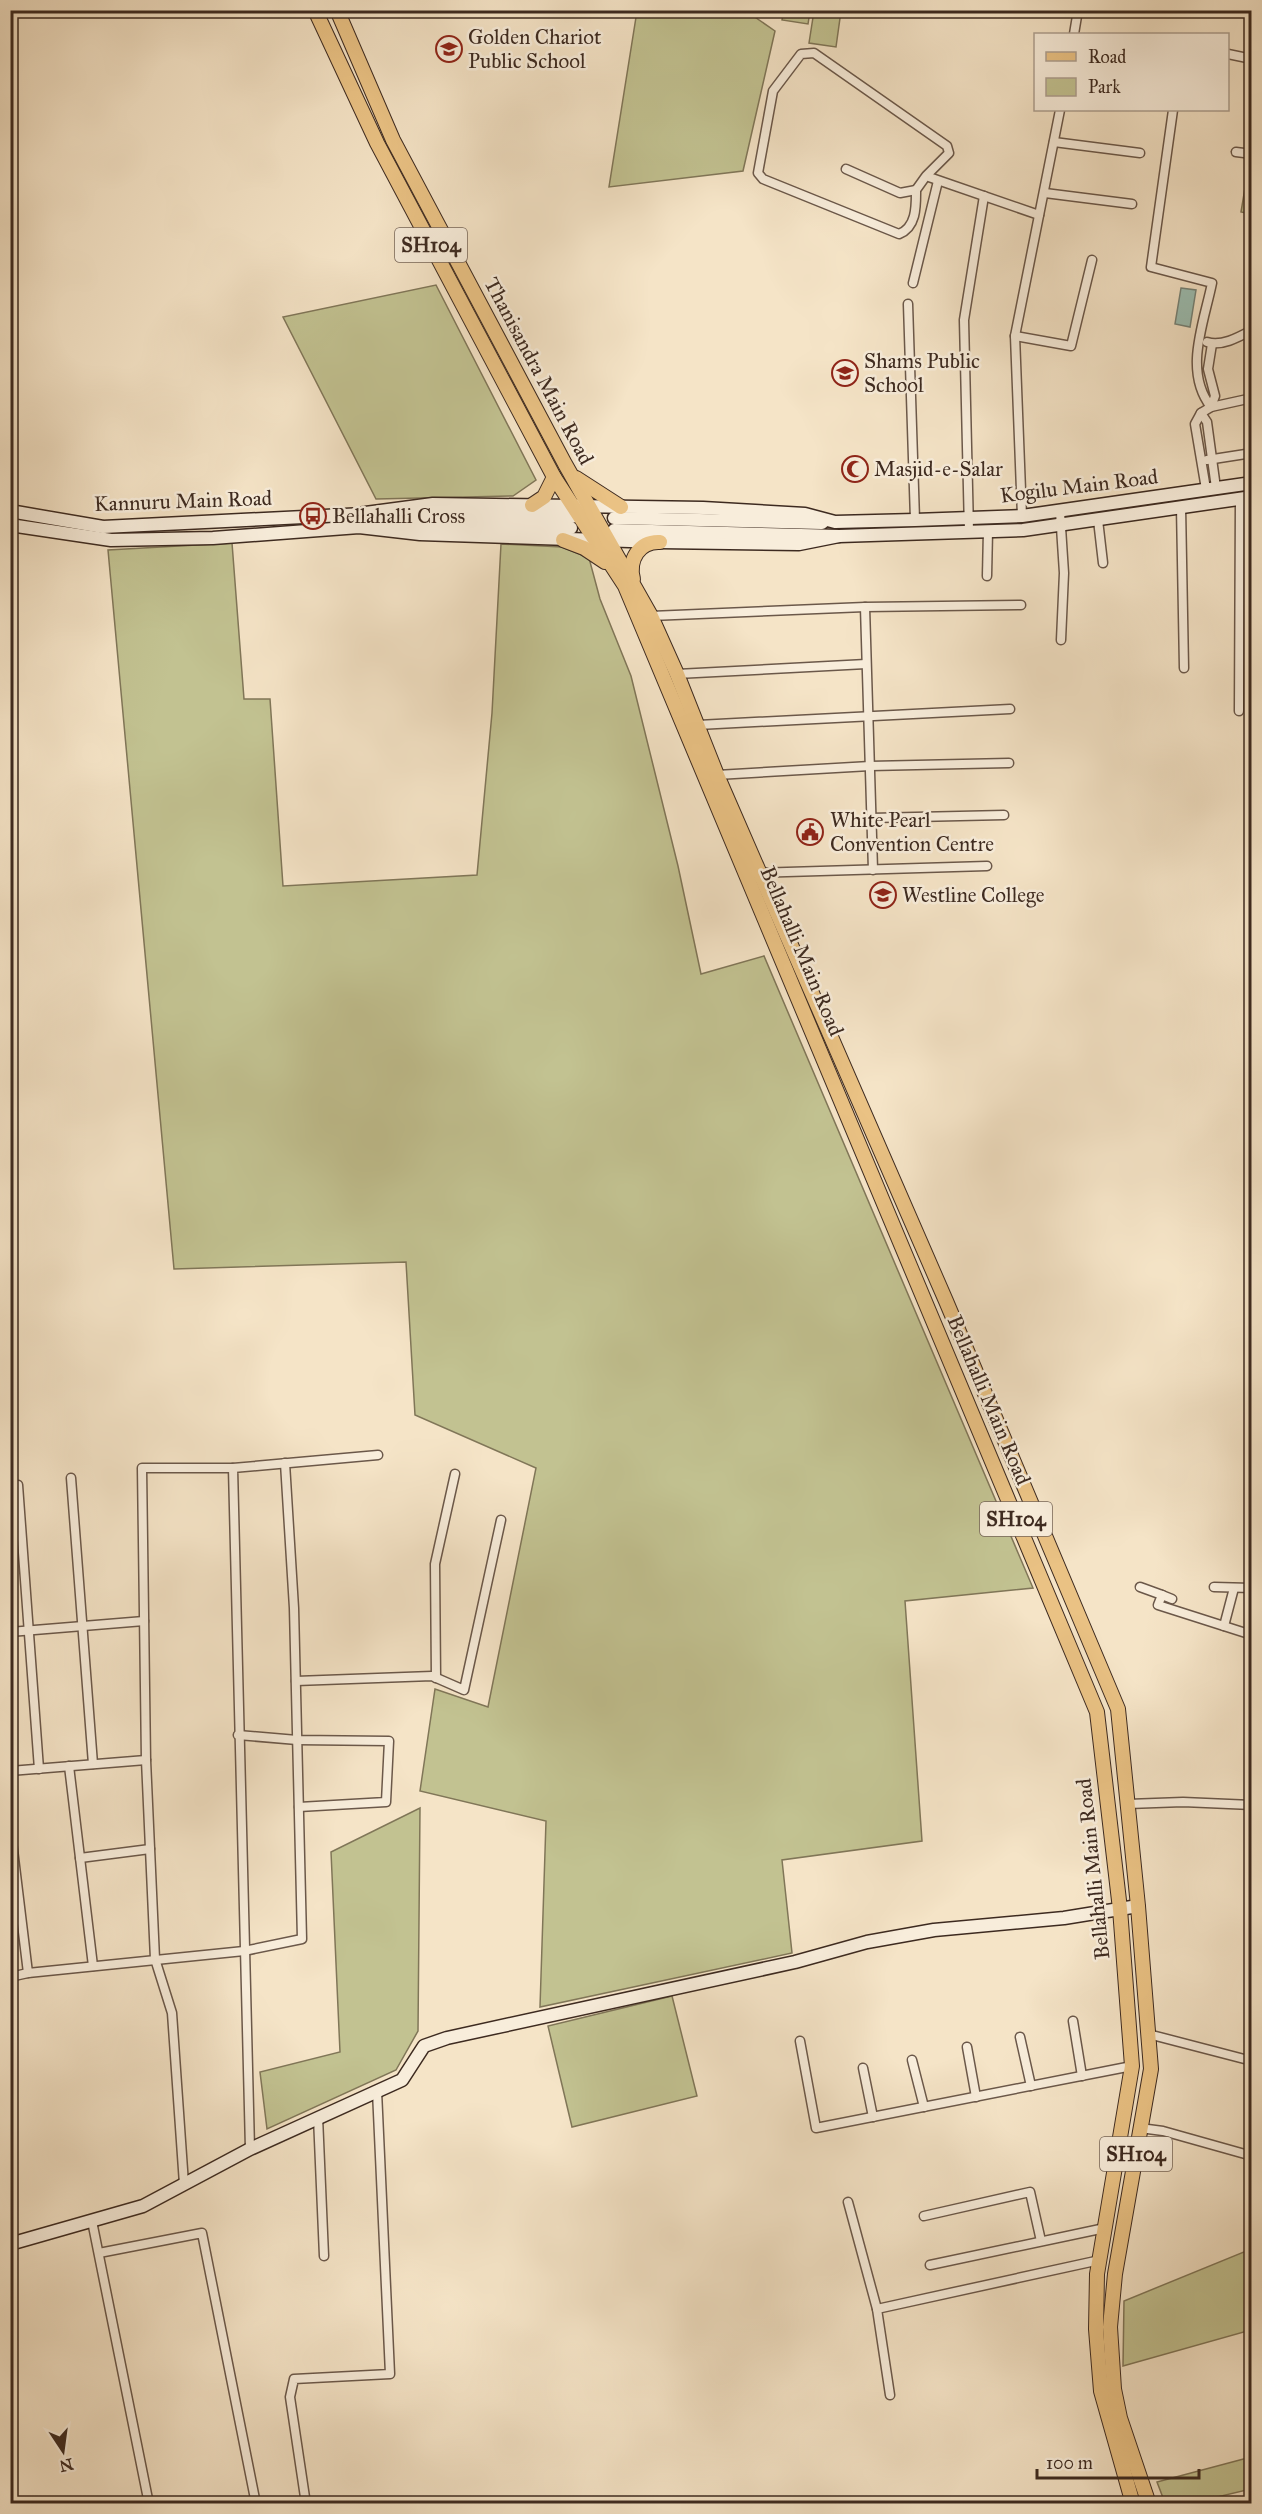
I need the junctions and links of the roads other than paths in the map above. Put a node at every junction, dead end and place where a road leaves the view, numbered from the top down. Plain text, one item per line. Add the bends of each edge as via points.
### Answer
1 (315, 10) edge
2 (337, 10) edge
3 (1078, 10) edge
4 (1247, 10) edge
5 (1251, 11) edge
6 (1074, 33) edge
7 (1229, 54) edge
8 (1251, 59) edge
9 (1060, 111) edge
10 (1173, 111) edge
11 (1054, 142) junction
12 (1236, 152) dead end
13 (1140, 153) dead end
14 (1251, 154) edge
15 (846, 169) dead end
16 (926, 176) junction
17 (938, 181) junction
18 (916, 190) junction
19 (1045, 193) junction
20 (984, 196) junction
21 (1132, 204) dead end
22 (1039, 215) junction
23 (1092, 260) dead end
24 (913, 283) dead end
25 (908, 304) dead end
26 (1251, 330) edge
27 (1015, 336) junction
28 (1201, 339) junction
29 (1212, 344) junction
30 (1251, 398) edge
31 (1210, 407) junction
32 (1201, 413) junction
33 (1251, 453) edge
34 (1213, 459) junction
35 (1201, 461) junction
36 (568, 471) junction
37 (554, 477) junction
38 (1251, 483) edge
39 (1211, 489) junction
40 (1246, 498) edge
41 (532, 505) junction
42 (588, 506) junction
43 (1181, 507) junction
44 (10, 511) edge
45 (1060, 512) junction
46 (1022, 516) junction
47 (572, 517) junction
48 (915, 520) junction
49 (1098, 520) junction
50 (359, 521) junction
51 (835, 522) junction
52 (615, 524) junction
53 (10, 525) edge
54 (969, 525) junction
55 (1062, 526) junction
56 (988, 531) junction
57 (839, 536) junction
58 (563, 540) junction
59 (596, 541) junction
60 (660, 542) junction
61 (1103, 563) dead end
62 (617, 574) junction
63 (987, 576) dead end
64 (635, 584) junction
65 (1021, 605) dead end
66 (865, 607) junction
67 (651, 616) junction
68 (1061, 640) dead end
69 (866, 663) junction
70 (1184, 668) dead end
71 (677, 674) junction
72 (1011, 709) dead end
73 (1239, 711) dead end
74 (868, 715) junction
75 (698, 724) junction
76 (1009, 763) dead end
77 (870, 766) junction
78 (717, 775) junction
79 (1004, 815) dead end
80 (871, 818) junction
81 (987, 866) dead end
82 (873, 870) junction
83 (753, 873) junction
84 (378, 1455) dead end
85 (285, 1463) junction
86 (233, 1468) junction
87 (455, 1474) dead end
88 (71, 1478) dead end
89 (18, 1485) dead end
90 (501, 1520) dead end
91 (1140, 1587) dead end
92 (1214, 1587) dead end
93 (1234, 1588) junction
94 (1251, 1588) edge
95 (1162, 1596) junction
96 (1172, 1599) dead end
97 (144, 1621) junction
98 (81, 1626) junction
99 (1224, 1626) junction
100 (28, 1630) junction
101 (10, 1632) edge
102 (1251, 1635) edge
103 (436, 1678) junction
104 (296, 1681) junction
105 (238, 1735) junction
106 (297, 1740) junction
107 (146, 1760) junction
108 (93, 1764) junction
109 (69, 1766) junction
110 (39, 1769) junction
111 (10, 1771) edge
112 (1128, 1804) junction
113 (1251, 1806) edge
114 (299, 1807) junction
115 (10, 1825) edge
116 (150, 1849) junction
117 (80, 1858) junction
118 (1138, 1906) junction
119 (1120, 1909) junction
120 (244, 1951) junction
121 (155, 1959) junction
122 (93, 1966) junction
123 (28, 1973) junction
124 (10, 1977) edge
125 (1073, 2021) dead end
126 (1148, 2034) junction
127 (1020, 2037) dead end
128 (800, 2041) dead end
129 (967, 2047) dead end
130 (912, 2060) dead end
131 (1251, 2061) edge
132 (1131, 2066) junction
133 (862, 2068) dead end
134 (1082, 2076) junction
135 (1031, 2086) junction
136 (377, 2091) junction
137 (976, 2097) junction
138 (924, 2107) junction
139 (318, 2117) junction
140 (873, 2117) junction
141 (1140, 2128) junction
142 (250, 2149) junction
143 (1251, 2156) edge
144 (184, 2184) junction
145 (848, 2202) dead end
146 (924, 2216) dead end
147 (92, 2221) junction
148 (1105, 2228) junction
149 (1041, 2241) junction
150 (10, 2244) edge
151 (99, 2253) junction
152 (324, 2256) dead end
153 (1100, 2260) junction
154 (930, 2265) dead end
155 (877, 2309) junction
156 (890, 2395) dead end
157 (149, 2504) edge
158 (256, 2504) edge
159 (306, 2504) edge
160 (1133, 2504) edge
161 (1149, 2504) edge

1 - 37 main road, Thanisandra Main Road / SH104 via 377,143
2 - 36 main road, Thanisandra Main Road / SH104 via 393,140
3 - 6 street
4 - 5 street
7 - 8 street
9 - 11 street
10 - 28 street via 1151,267 1212,283
11 - 13 street
11 - 19 street
12 - 14 street
15 - 18 street via 900,193
16 - 17 street
16 - 18 street
16 - 18 street via 950,149 814,53 801,54 777,82 759,173 763,179 899,234 918,210
17 - 20 street
17 - 24 street
19 - 21 street
19 - 22 street
20 - 22 street
20 - 54 street via 964,320
22 - 27 street
23 - 27 street via 1071,346
25 - 48 street
26 - 29 street via 1235,339
27 - 46 street
28 - 29 street
28 - 31 street via 1196,354 1197,380
29 - 31 street via 1208,369 1215,396
30 - 31 street
31 - 32 street
32 - 34 street via 1207,422
32 - 35 street via 1195,424
33 - 34 street
34 - 35 street
34 - 39 street
35 - 39 street
36 - 42 main road, Thanisandra Main Road / SH104
36 - 52 main road
37 - 41 main road via 544,497
37 - 47 main road, Thanisandra Main Road / SH104
38 - 39 main road, Kogilu Main Road
39 - 45 main road, Kogilu Main Road
40 - 43 main road, Kogilu Main Road
40 - 73 street
41 - 47 main road
41 - 50 main road via 434,504
42 - 47 main road
42 - 52 main road
42 - 52 main road, Thanisandra Main Road / SH104 via 598,522
43 - 49 main road, Kogilu Main Road
43 - 70 street
44 - 50 main road, Kannuru Main Road via 103,527
45 - 46 main road, Kogilu Main Road
45 - 55 street
46 - 54 main road, Kogilu Main Road
47 - 50 main road via 432,515
47 - 50 main road via 430,525
47 - 59 main road, Bellahalli Main Road / SH104
48 - 51 main road, Kogilu Main Road
48 - 54 main road, Kogilu Main Road
49 - 55 main road, Kogilu Main Road
49 - 61 street
50 - 53 main road via 213,538 111,540
50 - 58 main road via 420,534
51 - 52 main road
51 - 52 main road, Kogilu Main Road via 805,514
52 - 57 main road
52 - 59 main road
52 - 60 main road
52 - 64 main road, Bellahalli Main Road / SH104
54 - 56 main road, Kogilu Main Road
54 - 57 main road, Kogilu Main Road
55 - 56 main road, Kogilu Main Road
55 - 68 street
56 - 63 street
57 - 60 main road via 799,544
58 - 59 main road
58 - 62 main road via 594,554
59 - 62 main road, Bellahalli Main Road / SH104
60 - 64 main road via 648,544 634,555 631,566
62 - 83 main road, Bellahalli Main Road / SH104
64 - 67 main road, Bellahalli Main Road / SH104
65 - 66 street
66 - 67 street
66 - 69 street
67 - 71 main road, Bellahalli Main Road / SH104
69 - 71 street
69 - 74 street
71 - 75 main road, Bellahalli Main Road / SH104
72 - 74 street
74 - 75 street
74 - 77 street
75 - 78 main road, Bellahalli Main Road / SH104
76 - 77 street
77 - 78 street
77 - 80 street
78 - 83 main road, Bellahalli Main Road / SH104
79 - 80 street
80 - 82 street
81 - 82 street
82 - 83 street
83 - 112 main road, Bellahalli Main Road / SH104 via 946,1301 1118,1709
83 - 119 main road, Bellahalli Main Road / SH104 via 1097,1712
84 - 85 street
85 - 86 street
85 - 104 street
86 - 97 street via 142,1468
86 - 105 street
87 - 103 street via 435,1564
88 - 98 street
89 - 100 street
90 - 103 street via 464,1690
91 - 95 street
92 - 93 street
93 - 94 street
93 - 99 street
95 - 96 street
95 - 99 street via 1158,1605
97 - 98 street
97 - 107 street
98 - 100 street
98 - 108 street
99 - 102 street
100 - 101 street
100 - 110 street
103 - 104 street
104 - 106 street
105 - 106 street
105 - 120 street
106 - 114 street
106 - 114 street via 389,1741 386,1802
107 - 108 street
107 - 116 street
108 - 109 street
109 - 110 street
109 - 117 street
110 - 111 street
112 - 113 street
112 - 118 main road, Bellahalli Main Road / SH104
114 - 120 street via 302,1939
115 - 123 street
116 - 117 street
116 - 121 street
117 - 122 street
118 - 119 main road
118 - 126 main road, Bellahalli Main Road / SH104
119 - 132 main road, Bellahalli Main Road / SH104
119 - 136 main road via 934,1930 867,1942 795,1962 447,2038 424,2046 402,2080
120 - 121 street
120 - 142 street
121 - 122 street
121 - 144 street via 172,2013
122 - 123 street
123 - 124 street
125 - 134 street
126 - 131 street
126 - 141 main road, Bellahalli Main Road / SH104 via 1151,2069
127 - 135 street
128 - 140 street via 816,2128
129 - 137 street
130 - 138 street
132 - 134 street
132 - 148 main road, Bellahalli Main Road / SH104
133 - 140 street
134 - 135 street
135 - 137 street
136 - 139 main road
136 - 159 street via 390,2374 294,2379 290,2397
137 - 138 street
138 - 140 street
139 - 142 main road
139 - 152 street
141 - 143 street
141 - 161 main road, Bellahalli Main Road / SH104 via 1110,2327 1120,2418
142 - 144 main road
144 - 147 main road via 143,2206
145 - 155 street
146 - 149 street via 1030,2192
147 - 150 main road
147 - 151 street
148 - 149 street
148 - 153 main road, Bellahalli Main Road / SH104
149 - 154 street
151 - 157 street
151 - 158 street via 202,2233
153 - 155 street
153 - 160 main road, Bellahalli Main Road / SH104 via 1095,2302 1101,2391
155 - 156 street

